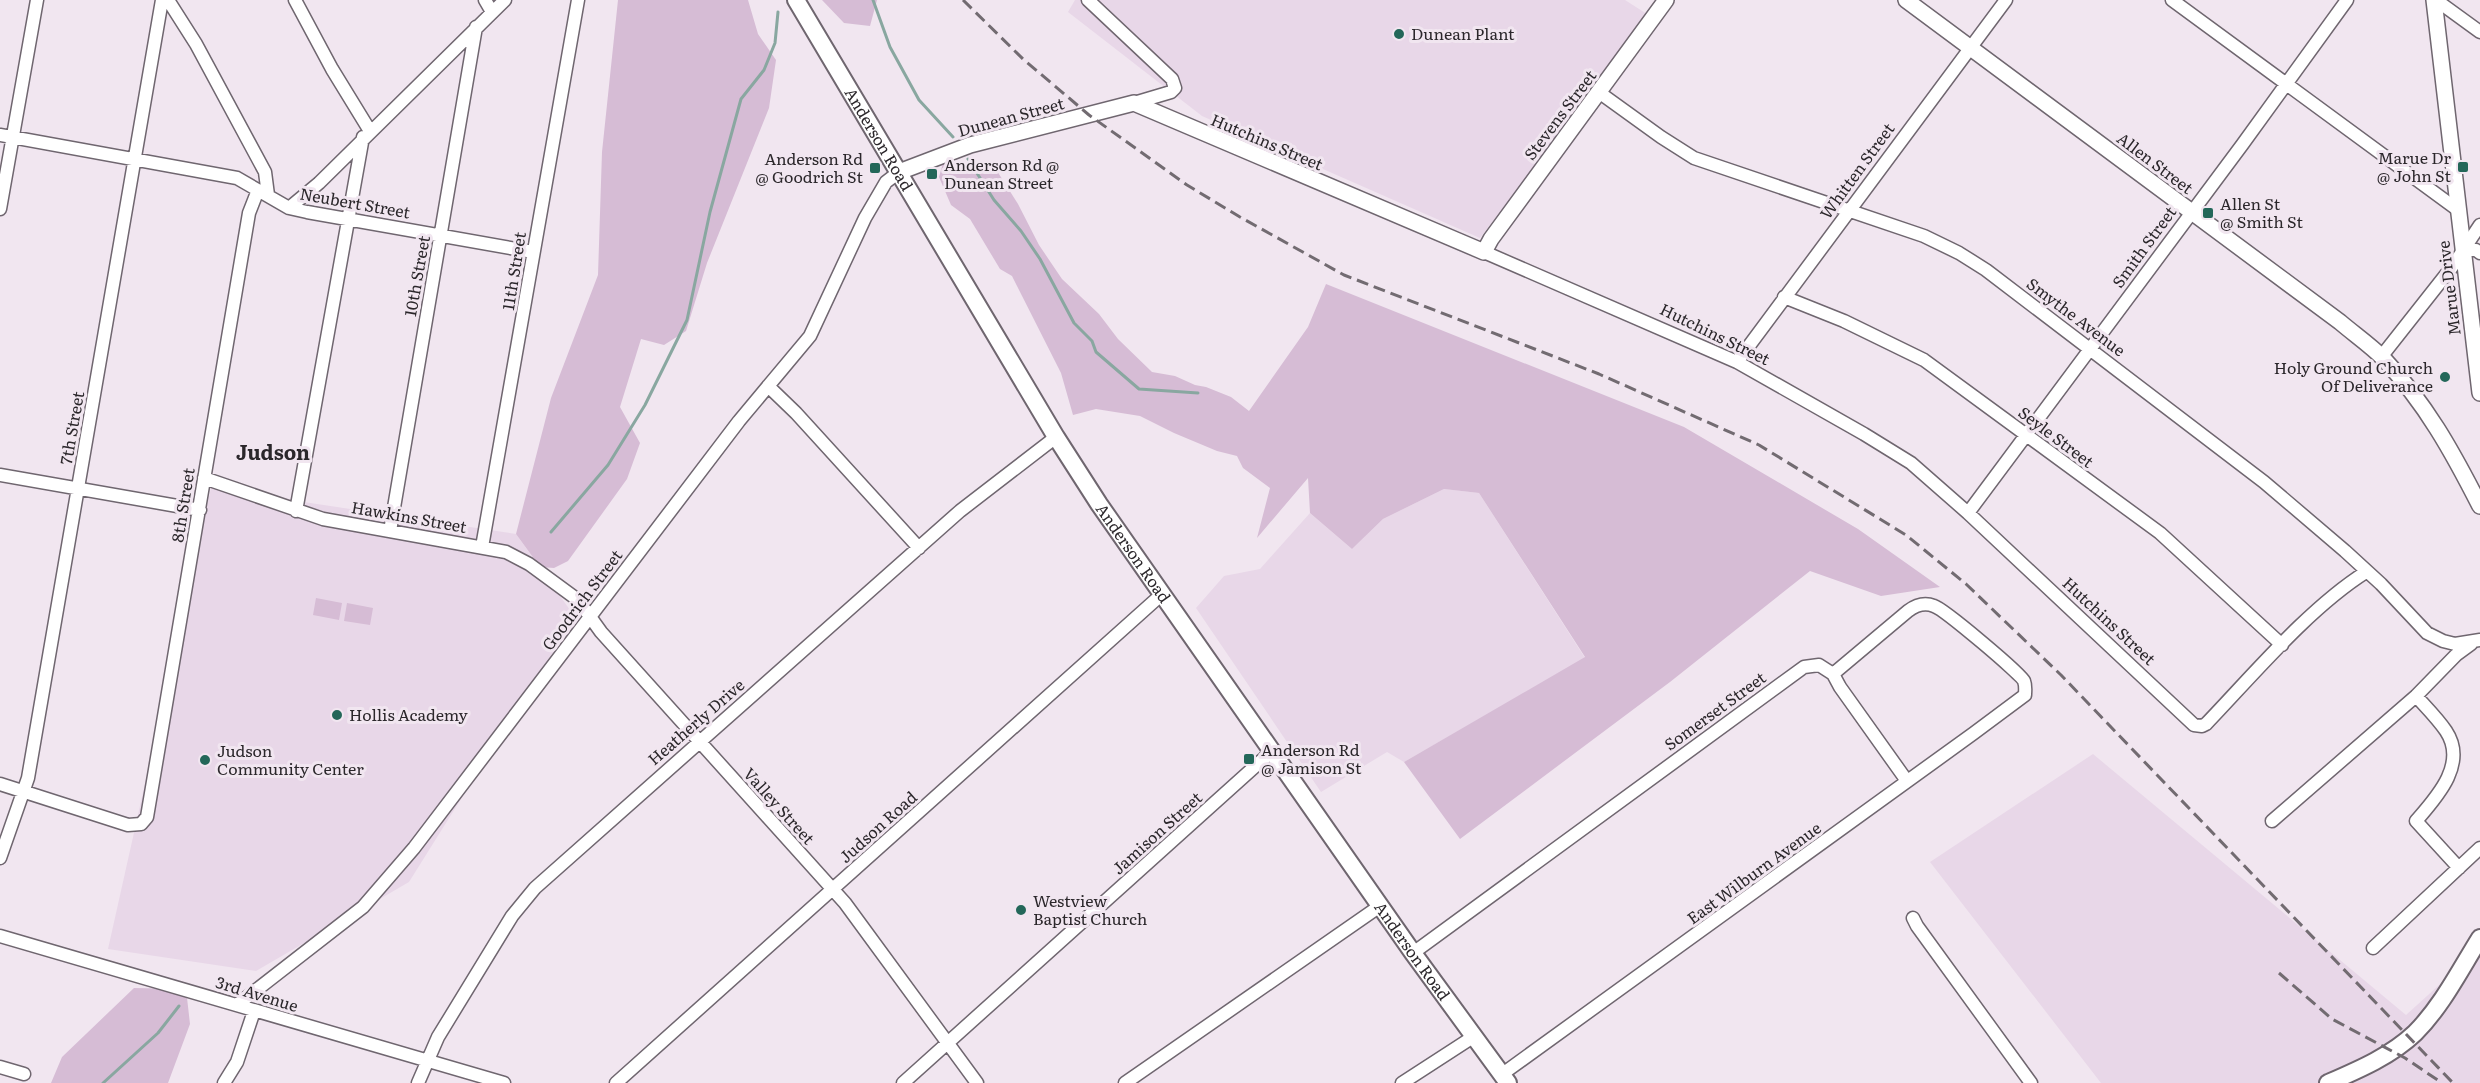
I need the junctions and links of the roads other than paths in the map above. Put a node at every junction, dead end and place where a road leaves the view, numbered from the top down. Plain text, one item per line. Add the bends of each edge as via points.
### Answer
1 (38, 0) edge
2 (162, 0) edge
3 (168, 0) edge
4 (295, 0) edge
5 (485, 0) edge
6 (505, 0) edge
7 (578, 0) edge
8 (796, 0) edge
9 (1088, 0) edge
10 (1906, 0) edge
11 (2006, 0) edge
12 (2172, 0) edge
13 (2347, 0) edge
14 (2435, 0) edge
15 (1662, 2) edge
16 (492, 12) junction
17 (476, 27) junction
18 (2480, 32) edge
19 (1969, 47) junction
20 (2285, 84) junction
21 (1600, 93) junction
22 (1134, 103) junction
23 (367, 134) junction
24 (6, 137) edge
25 (135, 159) junction
26 (899, 172) junction
27 (263, 193) junction
28 (289, 208) junction
29 (0, 209) edge
30 (2458, 210) junction
31 (1848, 211) junction
32 (2191, 212) junction
33 (349, 219) junction
34 (2480, 225) edge
35 (441, 236) junction
36 (2463, 250) junction
37 (534, 252) junction
38 (1484, 252) junction
39 (2480, 253) edge
40 (1784, 297) junction
41 (2090, 348) junction
42 (2381, 357) junction
43 (1737, 362) junction
44 (768, 386) junction
45 (2480, 393) edge
46 (2026, 435) junction
47 (1056, 437) junction
48 (0, 475) edge
49 (204, 478) junction
50 (78, 489) junction
51 (2480, 506) edge
52 (200, 510) junction
53 (296, 510) junction
54 (1968, 513) junction
55 (390, 531) junction
56 (482, 547) junction
57 (919, 548) junction
58 (2366, 572) junction
59 (1161, 595) junction
60 (590, 616) junction
61 (2476, 642) edge
62 (2282, 645) junction
63 (1833, 674) junction
64 (2416, 696) junction
65 (699, 741) junction
66 (1271, 752) junction
67 (1907, 781) junction
68 (0, 783) edge
69 (23, 791) junction
70 (2272, 821) dead end
71 (2480, 848) edge
72 (0, 858) edge
73 (2459, 868) junction
74 (832, 890) junction
75 (1380, 906) junction
76 (1913, 918) dead end
77 (0, 936) edge
78 (2480, 938) edge
79 (2373, 948) dead end
80 (1413, 953) junction
81 (237, 1005) junction
82 (254, 1011) junction
83 (1473, 1036) junction
84 (948, 1044) junction
85 (426, 1060) junction
86 (0, 1067) edge
87 (24, 1074) dead end
88 (1504, 1079) edge
89 (224, 1083) edge
90 (418, 1083) edge
91 (504, 1083) edge
92 (616, 1083) edge
93 (903, 1083) edge
94 (977, 1083) edge
95 (1125, 1083) edge
96 (1402, 1083) edge
97 (2031, 1083) edge
98 (2328, 1083) edge

1 - 24 street
2 - 25 street, 7th Street
3 - 27 street via 265,172
4 - 23 street
5 - 16 street
6 - 16 street
7 - 37 street, 11th Street
8 - 26 main road, Anderson Road
9 - 22 street via 1168,72 1176,88
10 - 19 street, Allen Street
11 - 19 street, Whitten Street
12 - 20 street
13 - 20 street, Smith Street
14 - 18 street
14 - 30 street, Marue Drive
15 - 21 street, Stevens Street
16 - 17 street
17 - 23 street
17 - 35 street, 10th Street
19 - 31 street, Whitten Street
19 - 32 street, Allen Street
20 - 30 street
20 - 32 street, Smith Street
21 - 31 street, Smythe Avenue via 1694,158
21 - 38 street, Stevens Street
22 - 26 street, Dunean Street via 970,145
22 - 38 street, Hutchins Street
23 - 28 street
23 - 33 street
24 - 25 street, Neubert Street
24 - 29 street
25 - 27 street, Neubert Street via 237,178
25 - 50 street, 7th Street
26 - 44 street, Goodrich Street via 886,182 865,218 816,326
26 - 47 main road, Anderson Road
27 - 28 street, Neubert Street
27 - 49 street, 8th Street via 249,213
28 - 33 street, Neubert Street
30 - 36 street, Marue Drive
31 - 40 street, Whitten Street
31 - 41 street, Smythe Avenue via 1924,236 1959,253
32 - 41 street, Smith Street
32 - 42 street, Allen Street
33 - 35 street, Neubert Street
33 - 53 street
34 - 36 street
35 - 37 street, Neubert Street
35 - 55 street, 10th Street
36 - 39 street
36 - 42 street
36 - 45 street, Marue Drive
37 - 56 street, 11th Street
38 - 43 street, Hutchins Street
40 - 43 street, Whitten Street
40 - 46 street, Seyle Street via 1924,360
41 - 46 street, Smith Street
41 - 58 street, Smythe Avenue via 2264,482
42 - 51 street, Allen Street via 2420,402 2448,443
43 - 54 street, Hutchins Street via 1911,463
44 - 57 street
44 - 60 street, Goodrich Street
46 - 54 street, Smith Street
46 - 62 street, Seyle Street via 2160,533
47 - 57 street, Heatherly Drive
47 - 59 main road, Anderson Road
48 - 50 street
49 - 52 street, 8th Street
49 - 53 street, Hawkins Street
50 - 52 street
50 - 69 street, 7th Street
52 - 69 street, 8th Street via 148,810 141,824 129,825
53 - 55 street, Hawkins Street
54 - 62 street, Hutchins Street via 2198,727 2206,724
55 - 56 street, Hawkins Street
56 - 60 street, Hawkins Street via 499,549 530,564 578,600
57 - 65 street, Heatherly Drive
58 - 61 street, Smythe Avenue via 2427,633 2443,641
58 - 62 street
59 - 66 main road, Anderson Road
59 - 74 street, Judson Road
60 - 65 street, Valley Street
60 - 81 street, Goodrich Street via 383,887 345,923
61 - 64 street via 2456,655
63 - 67 street
63 - 67 street, East Wilburn Avenue via 1908,611 1927,604 1943,610 2024,681 2025,695
63 - 80 street, Somerset Street via 1819,665 1804,667
64 - 70 street
64 - 73 street via 2448,732 2454,754 2448,781 2416,821
65 - 74 street, Valley Street
65 - 85 street, Heatherly Drive via 525,899 482,963
66 - 75 main road, Anderson Road
66 - 84 street, Jamison Street
67 - 88 street, East Wilburn Avenue
68 - 69 street
69 - 72 street, 7th Street
71 - 73 street
73 - 79 street
74 - 84 street, Valley Street
74 - 92 street, Judson Road
75 - 80 main road, Anderson Road
75 - 95 street
76 - 97 street
77 - 81 street, 3rd Avenue
78 - 98 main road via 2445,995 2415,1033 2364,1068
80 - 83 main road, Anderson Road
81 - 82 street, 3rd Avenue
82 - 85 street, 3rd Avenue
82 - 89 street via 237,1062
83 - 88 main road, Anderson Road
83 - 96 street
84 - 93 street, Jamison Street
84 - 94 street, Valley Street
85 - 90 street, Heatherly Drive
85 - 91 street, 3rd Avenue
86 - 87 street

